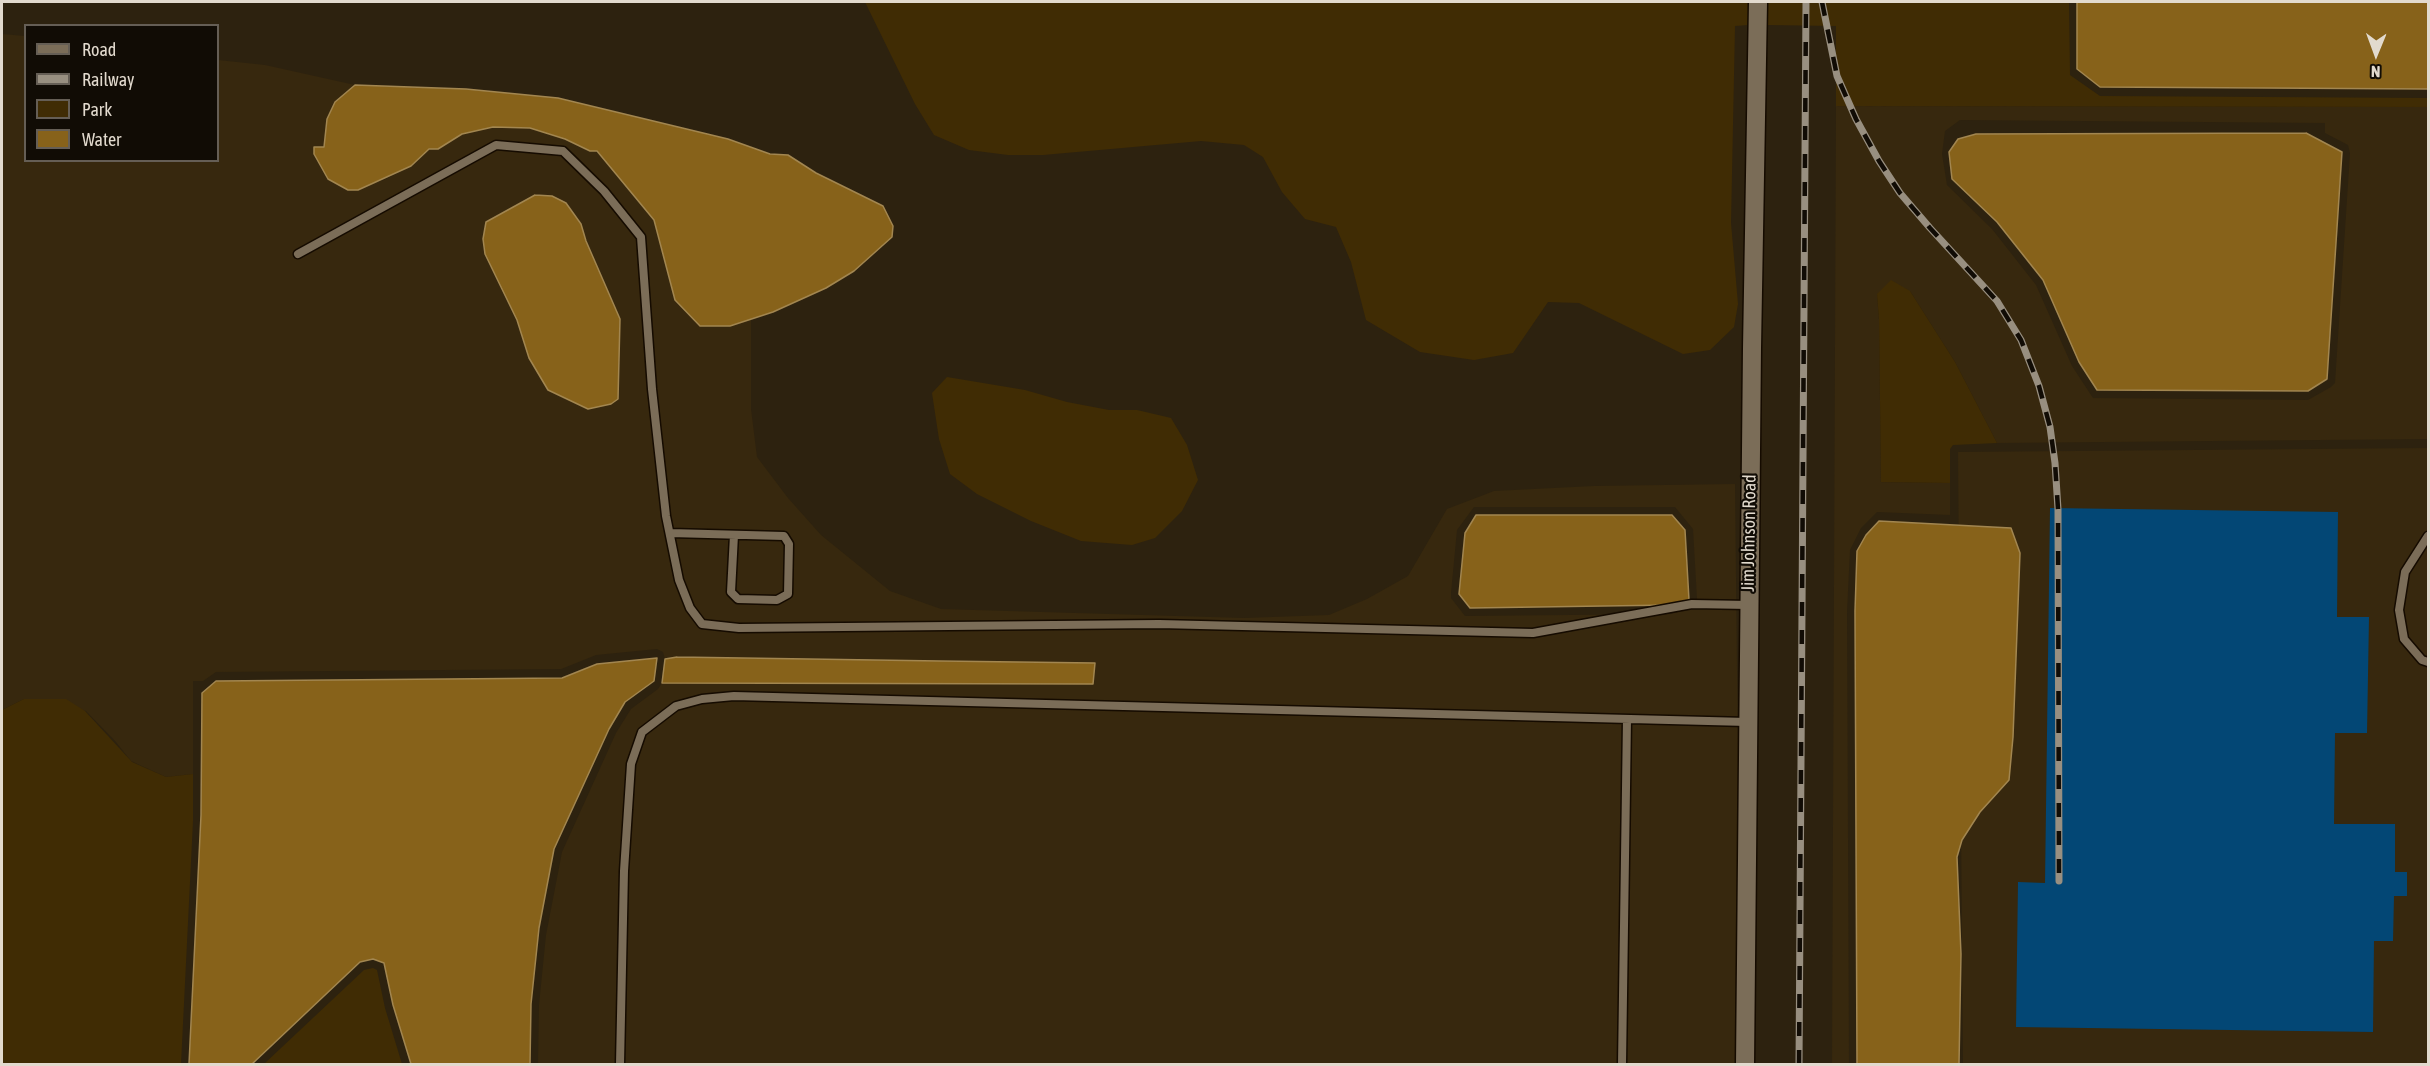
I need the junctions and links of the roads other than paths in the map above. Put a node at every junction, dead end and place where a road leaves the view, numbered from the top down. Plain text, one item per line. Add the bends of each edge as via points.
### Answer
1 (1758, 2) edge
2 (298, 254) dead end
3 (670, 533) junction
4 (734, 535) junction
5 (2428, 536) edge
6 (1749, 604) junction
7 (2428, 662) edge
8 (1627, 719) junction
9 (1747, 722) junction
10 (620, 1065) edge
11 (1622, 1065) edge
12 (1745, 1065) edge

1 - 6 street, Jim Johnson Road
2 - 3 lane via 496,145 563,151 604,191 641,237 652,388
3 - 4 lane
3 - 6 lane via 679,580 690,608 702,624 739,628 1159,624 1533,633 1692,604
4 - 4 lane via 784,536 789,544 788,594 777,600 738,599 731,592
5 - 7 lane via 2405,572 2399,610 2404,639
6 - 9 street, Jim Johnson Road
8 - 9 lane
8 - 10 lane via 734,696 676,706 642,732 631,764 624,871
8 - 11 lane
9 - 12 street, Jim Johnson Road

